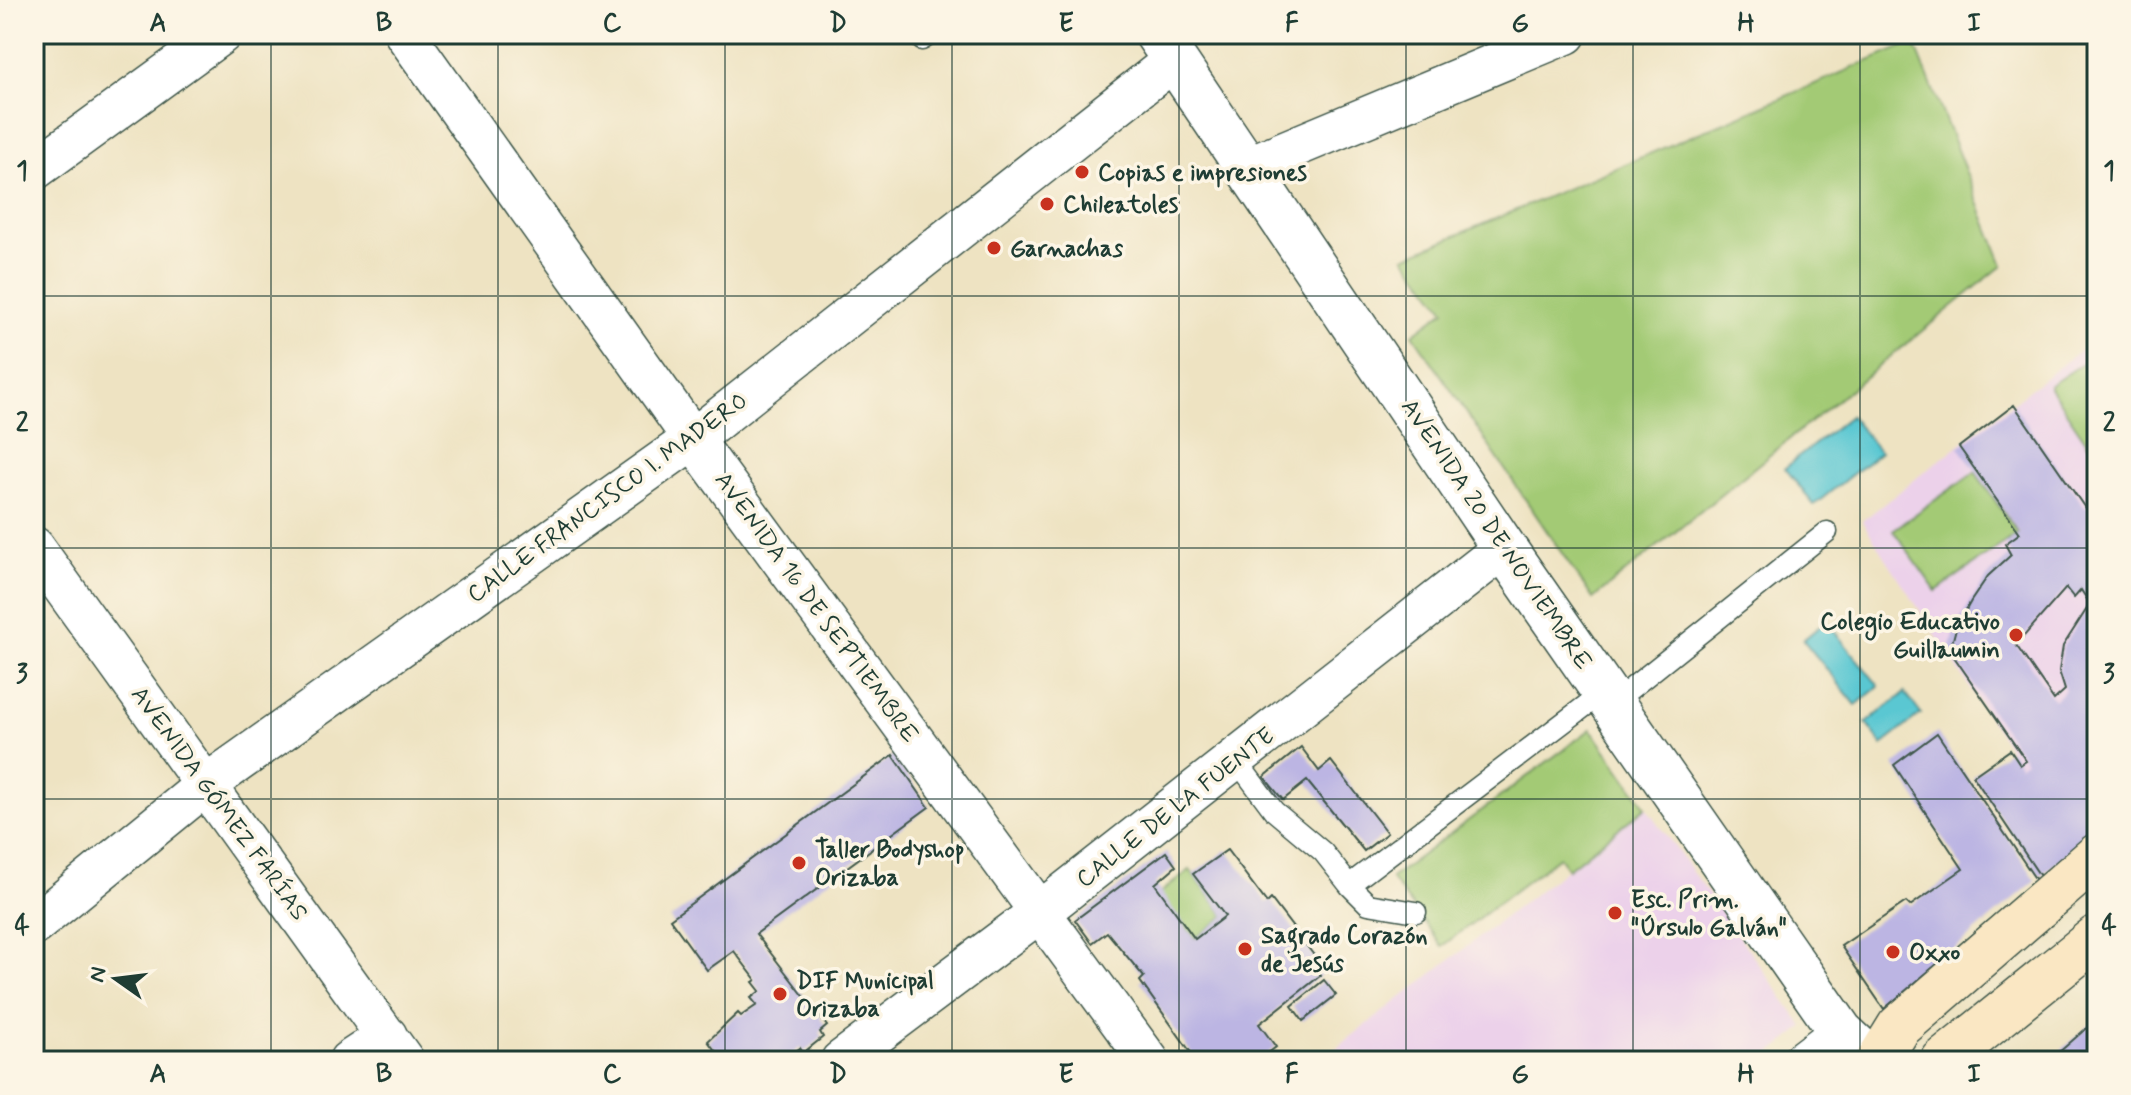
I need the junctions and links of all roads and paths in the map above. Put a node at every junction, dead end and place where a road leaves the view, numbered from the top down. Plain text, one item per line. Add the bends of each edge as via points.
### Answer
1 (221, 34) edge
2 (405, 34) edge
3 (1566, 34) edge
4 (1165, 47) edge
5 (1249, 166) junction
6 (34, 170) edge
7 (693, 439) junction
8 (1827, 532) dead end
9 (34, 547) edge
10 (1504, 548) junction
11 (1610, 696) junction
12 (1236, 760) junction
13 (207, 784) junction
14 (2097, 856) edge
15 (1349, 885) junction
16 (1041, 911) junction
17 (1416, 912) dead end
18 (34, 925) edge
19 (2097, 937) edge
20 (1841, 1032) junction
21 (396, 1049) edge
22 (349, 1061) edge
23 (841, 1061) edge
24 (1149, 1061) edge
25 (1803, 1061) edge
26 (1875, 1061) edge
27 (1943, 1061) edge

1 - 6 street
2 - 7 street, AVENIDA 16 DE SEPTIEMBRE
3 - 5 street
4 - 5 street, AVENIDA 20 DE NOVIEMBRE
4 - 7 street, CALLE FRANCISCO I. MADERO
5 - 10 street, AVENIDA 20 DE NOVIEMBRE
7 - 13 street, CALLE FRANCISCO I. MADERO
7 - 16 street, AVENIDA 16 DE SEPTIEMBRE
8 - 11 lane
9 - 13 street, AVENIDA GÓMEZ FARÍAS
10 - 11 street, AVENIDA 20 DE NOVIEMBRE
10 - 12 street, CALLE DE LA FUENTE
11 - 15 lane via 1478,777
11 - 20 street, AVENIDA 20 DE NOVIEMBRE
12 - 15 lane via 1274,811 1323,852
12 - 16 street, CALLE DE LA FUENTE
13 - 18 street, CALLE FRANCISCO I. MADERO
13 - 21 street, AVENIDA GÓMEZ FARÍAS
14 - 26 main road via 1899,1027
15 - 17 lane via 1368,904
16 - 23 street, CALLE DE LA FUENTE
16 - 24 street, AVENIDA 16 DE SEPTIEMBRE
19 - 27 main road
20 - 25 street
20 - 26 street, AVENIDA 20 DE NOVIEMBRE
21 - 22 street

